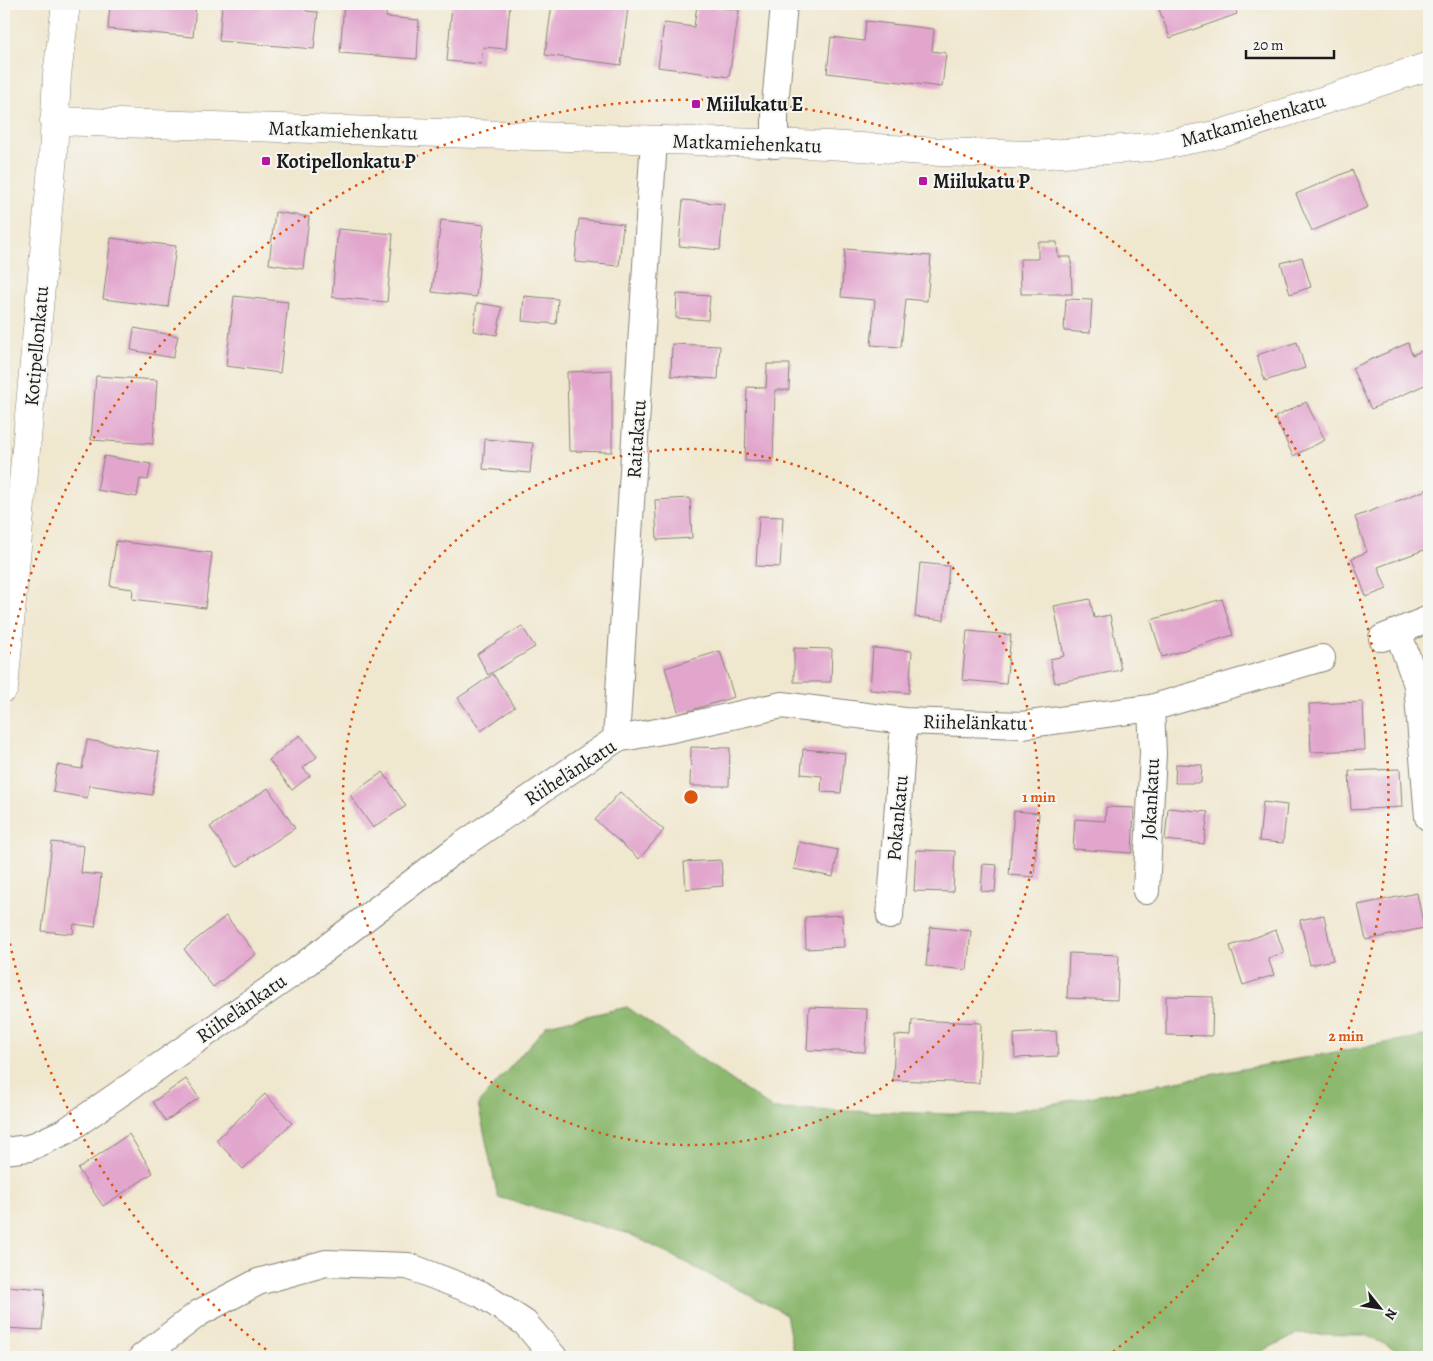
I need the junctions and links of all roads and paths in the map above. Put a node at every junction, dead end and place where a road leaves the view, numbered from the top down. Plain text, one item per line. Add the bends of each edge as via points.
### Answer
1 (66, 4) edge
2 (784, 4) edge
3 (1429, 66) edge
4 (54, 121) junction
5 (654, 140) junction
6 (775, 145) junction
7 (1429, 619) edge
8 (1322, 658) dead end
9 (4, 688) edge
10 (1151, 708) junction
11 (904, 721) junction
12 (616, 739) junction
13 (1428, 817) dead end
14 (1146, 891) dead end
15 (890, 916) dead end
16 (4, 1151) edge
17 (142, 1357) edge
18 (554, 1357) edge

1 - 4 street, Kotipellonkatu
2 - 6 street via 775,105
3 - 6 street, Matkamiehenkatu via 1220,134 1152,147 1034,155
4 - 5 street, Matkamiehenkatu
4 - 9 street, Kotipellonkatu
5 - 6 street, Matkamiehenkatu
5 - 12 street, Raitakatu
7 - 13 street via 1390,635 1417,685
8 - 10 street, Riihelänkatu
10 - 11 street, Riihelänkatu via 1022,725
10 - 14 street, Jokankatu via 1153,752
11 - 12 street, Riihelänkatu via 782,705
11 - 15 street, Pokankatu
12 - 16 street, Riihelänkatu via 455,850 296,971 66,1131 29,1148
17 - 18 street via 198,1313 258,1282 326,1263 408,1266 481,1294 525,1323

